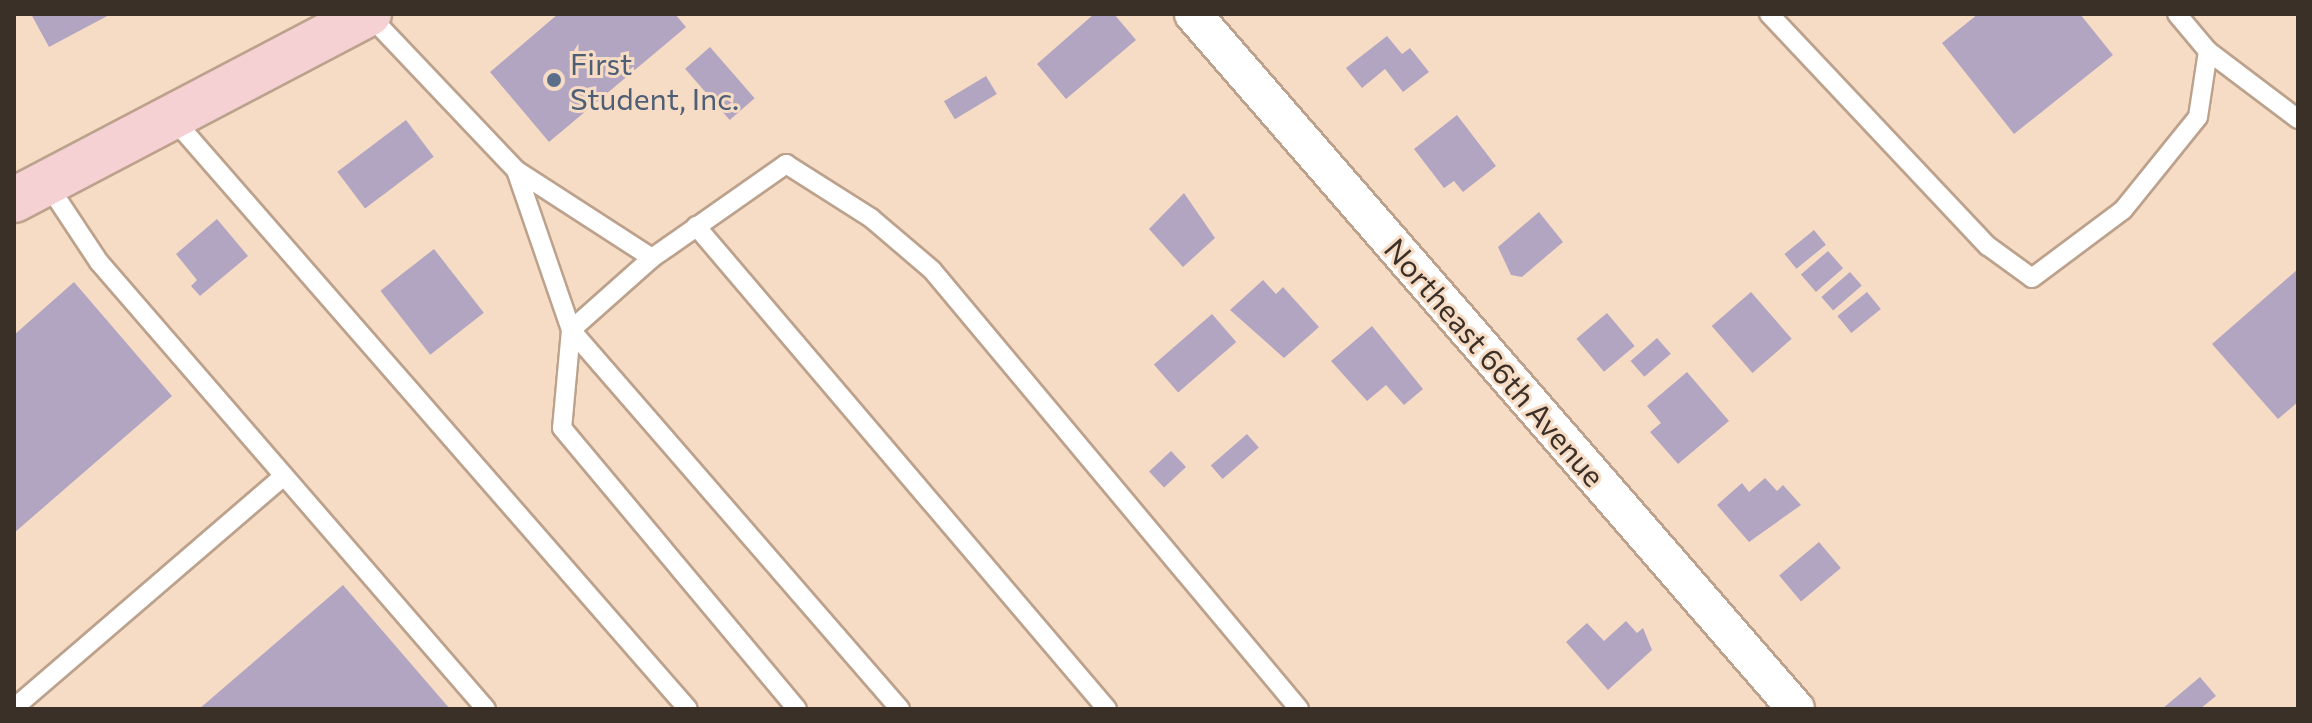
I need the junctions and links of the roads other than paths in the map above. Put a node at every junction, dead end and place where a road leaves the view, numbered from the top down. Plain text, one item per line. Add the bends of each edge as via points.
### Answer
1 (369, 14) edge
2 (1193, 14) edge
3 (1769, 14) edge
4 (2177, 14) edge
5 (2208, 51) junction
6 (2298, 119) edge
7 (175, 121) junction
8 (516, 170) junction
9 (31, 192) edge
10 (696, 226) junction
11 (652, 258) junction
12 (571, 330) junction
13 (284, 476) junction
14 (14, 708) edge
15 (486, 709) edge
16 (688, 709) edge
17 (797, 709) edge
18 (900, 709) edge
19 (1107, 709) edge
20 (1299, 709) edge
21 (1796, 709) edge

1 - 7 main road
1 - 8 lane
2 - 21 street, Northeast 66th Avenue
3 - 5 lane via 1988,246 2032,278 2123,210 2198,117
4 - 5 lane
5 - 6 lane
7 - 9 main road
7 - 16 lane
8 - 11 lane
8 - 12 lane
9 - 13 lane via 99,262
10 - 11 lane
10 - 19 lane
10 - 20 lane via 786,164 871,218 932,270
11 - 12 lane
12 - 17 lane via 562,428
12 - 18 lane
13 - 14 lane
13 - 15 lane

